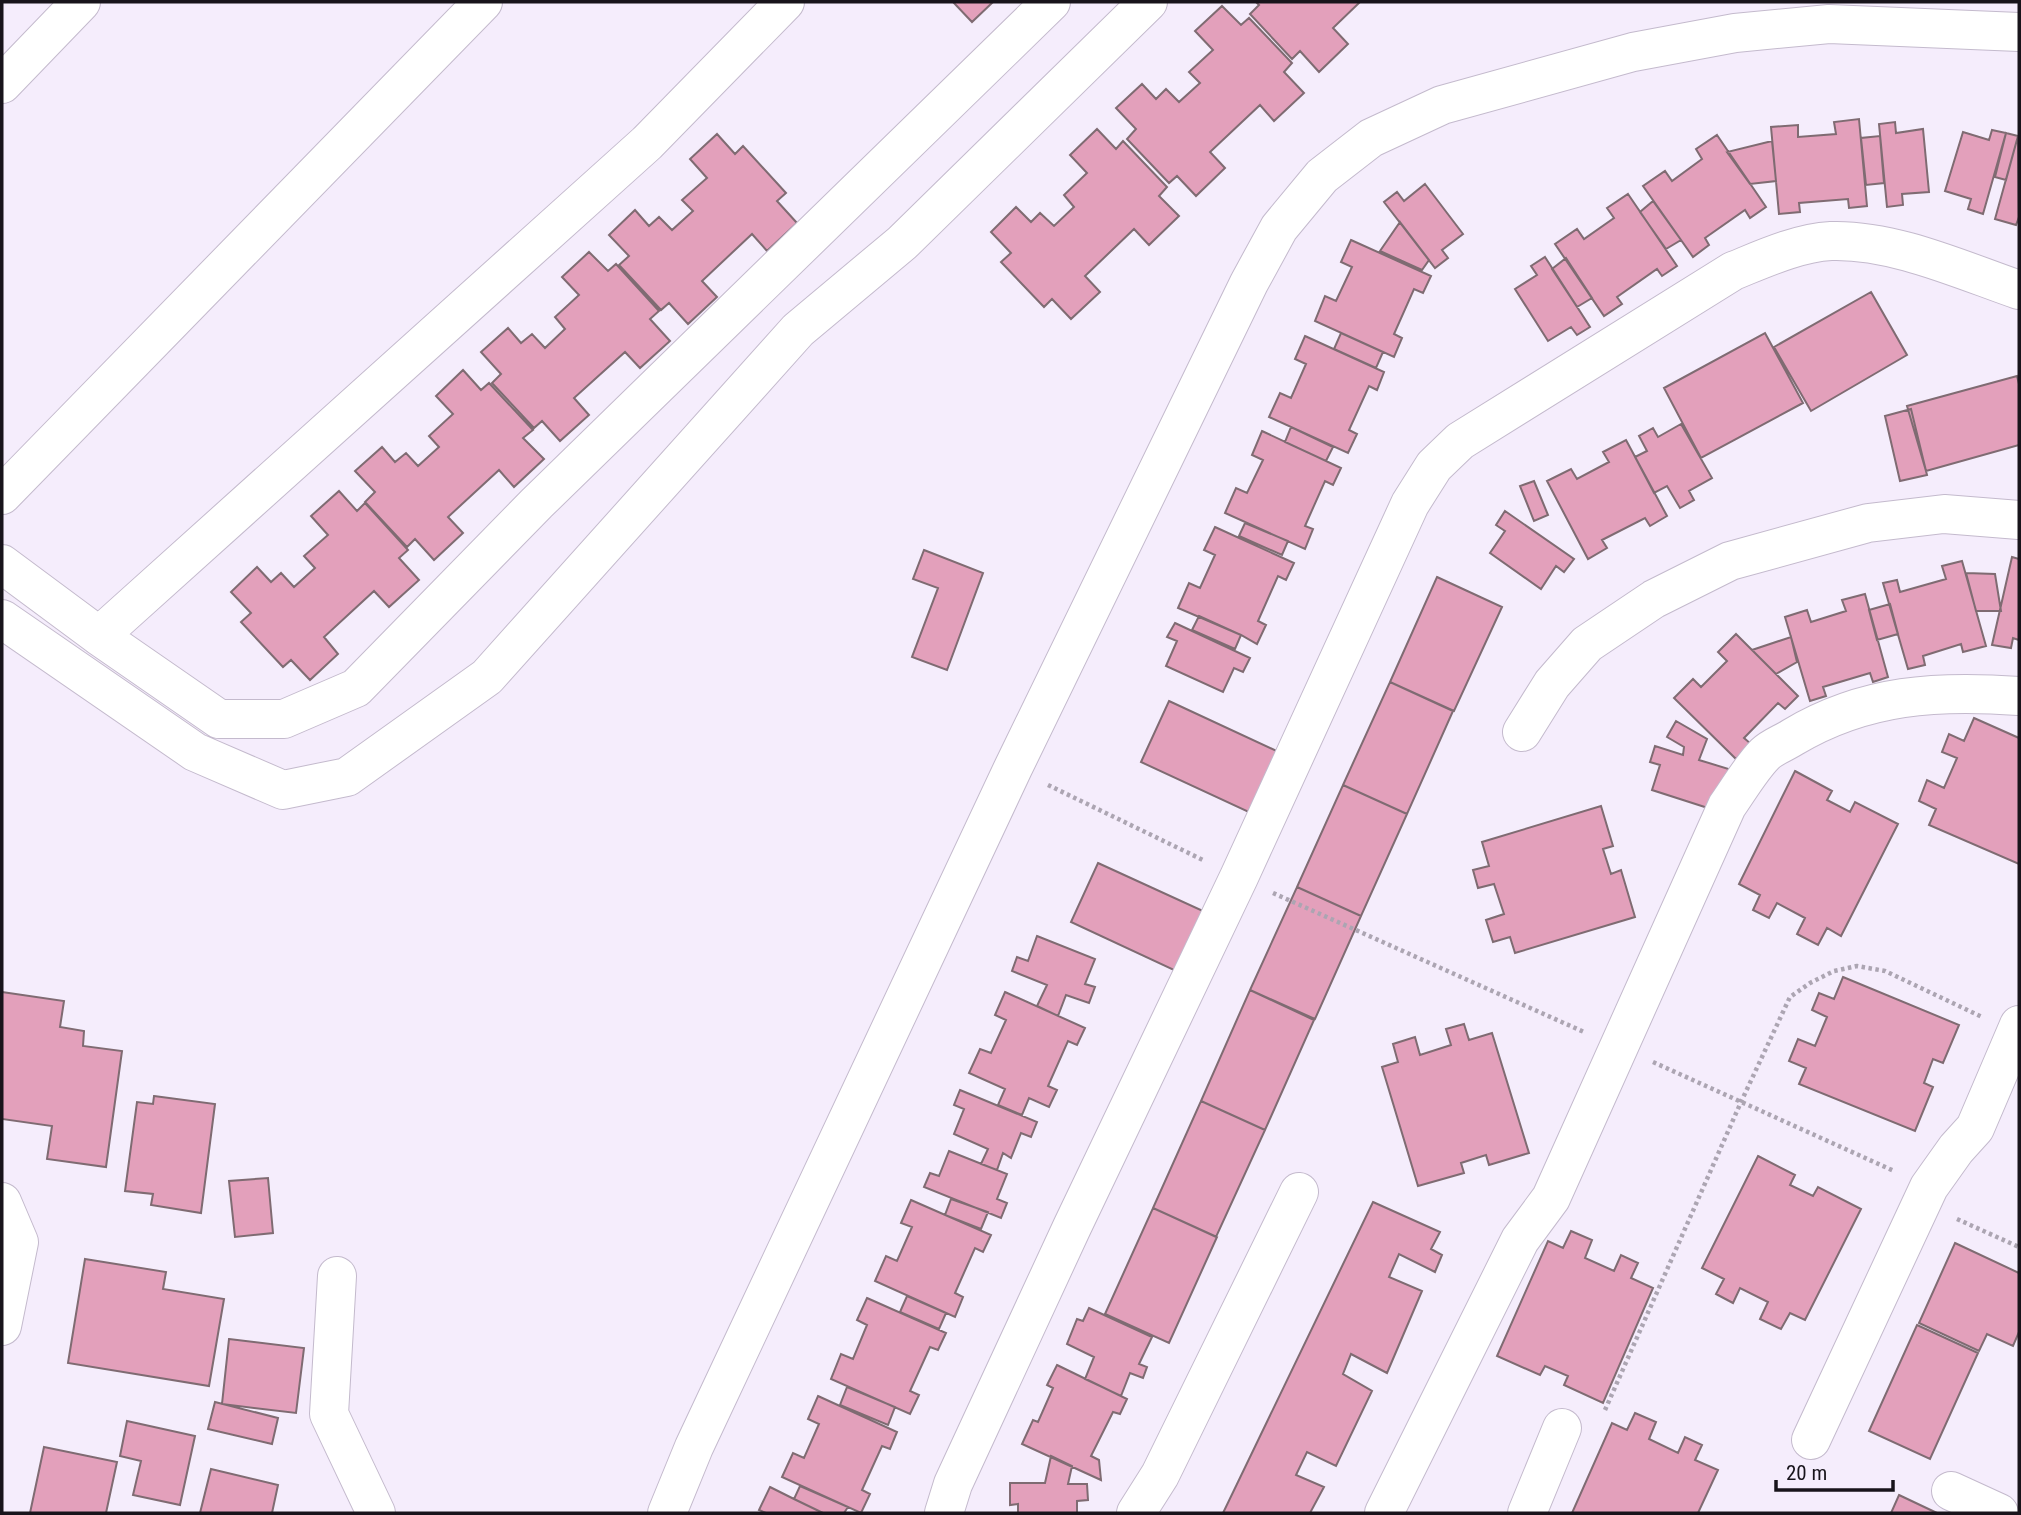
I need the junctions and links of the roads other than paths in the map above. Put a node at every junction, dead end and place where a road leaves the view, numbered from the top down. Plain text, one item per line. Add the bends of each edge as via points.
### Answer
1 (82, 2) edge
2 (483, 2) edge
3 (785, 2) edge
4 (1051, 2) edge
5 (1148, 2) edge
6 (2019, 32) edge
7 (2, 84) edge
8 (2019, 289) edge
9 (2, 495) edge
10 (2019, 520) edge
11 (2, 564) edge
12 (2, 619) edge
13 (99, 636) junction
14 (2019, 696) edge
15 (1522, 732) dead end
16 (2017, 1029) edge
17 (1299, 1192) dead end
18 (2, 1202) edge
19 (337, 1276) dead end
20 (2, 1326) edge
21 (1562, 1428) dead end
22 (1811, 1440) dead end
23 (1951, 1491) dead end
24 (1393, 1511) edge
25 (376, 1513) edge
26 (667, 1513) edge
27 (944, 1513) edge
28 (1136, 1513) edge
29 (1527, 1513) edge
30 (1999, 1513) edge

1 - 7 street
2 - 9 street
3 - 13 street via 647,143
4 - 13 street via 537,503 356,688 284,719 219,719
5 - 12 street via 902,243 799,330 487,677 348,777 283,790 194,752
6 - 26 street via 1829,24 1735,33 1633,52 1442,105 1371,138 1322,176 1279,228 1249,283 1013,768
8 - 27 street via 1886,246 1830,241 1778,252 1732,271 1460,441 1434,466 1410,504 953,1484
10 - 15 street via 1944,514 1868,523 1730,561 1654,599 1587,644 1552,684
11 - 13 street
14 - 24 street via 1914,695 1809,727 1766,754 1727,806 1551,1198 1520,1240
16 - 22 street via 1975,1128 1925,1195
17 - 28 street via 1160,1475
18 - 20 street via 19,1242
19 - 25 street via 330,1415
21 - 29 street
23 - 30 street

